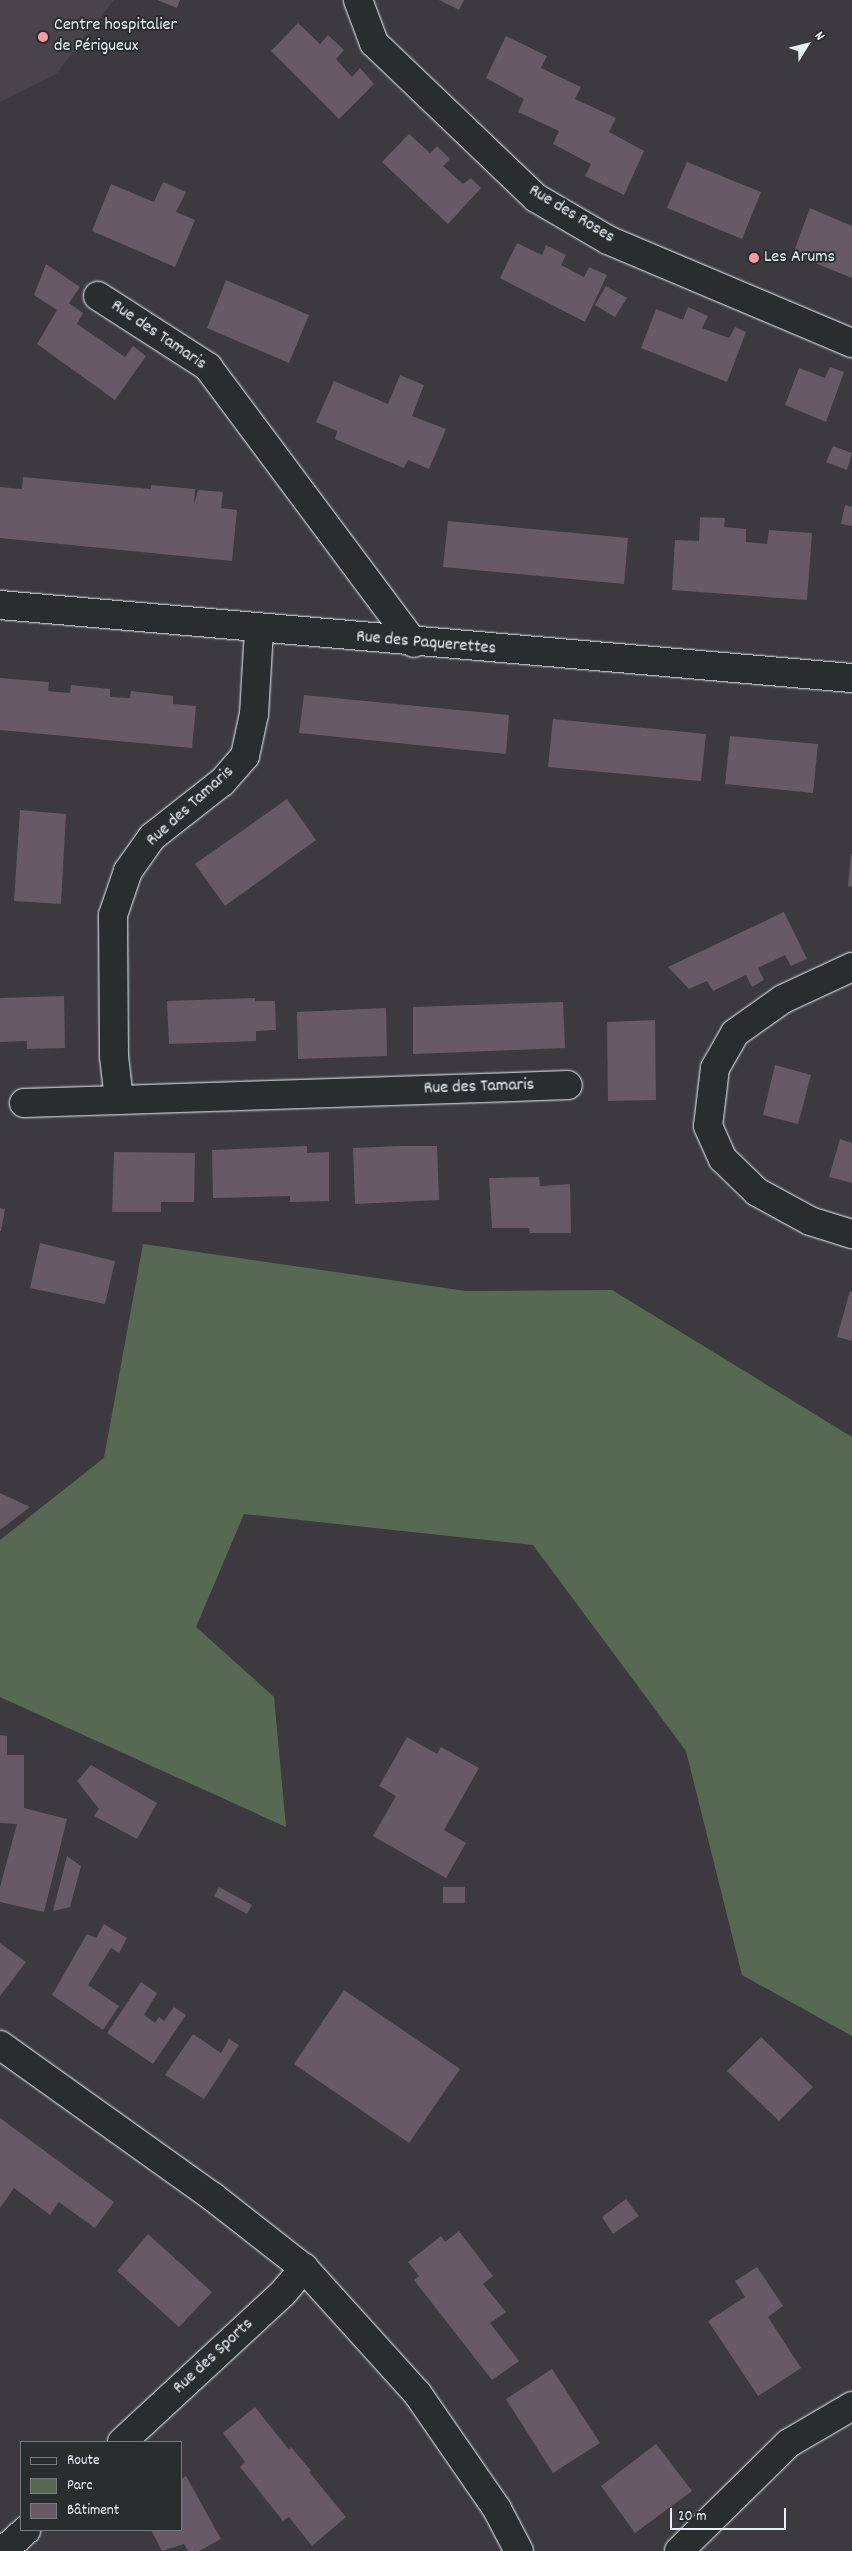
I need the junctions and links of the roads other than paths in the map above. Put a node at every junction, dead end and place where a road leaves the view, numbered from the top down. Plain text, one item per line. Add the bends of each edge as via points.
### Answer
1 (358, 0) edge
2 (98, 296) dead end
3 (852, 343) edge
4 (0, 605) edge
5 (259, 630) junction
6 (414, 643) junction
7 (852, 678) edge
8 (852, 967) edge
9 (568, 1085) dead end
10 (119, 1100) junction
11 (24, 1103) dead end
12 (852, 1234) edge
13 (0, 2046) edge
14 (304, 2268) junction
15 (852, 2406) edge
16 (123, 2441) edge
17 (25, 2531) edge
18 (3, 2551) edge
19 (519, 2551) edge
20 (679, 2551) edge

1 - 3 street, Rue des Roses via 374,43 536,198 608,240
2 - 6 street, Rue des Tamaris via 208,367
4 - 5 street, Rue des Paquerettes
5 - 6 street, Rue des Paquerettes
5 - 10 street, Rue des Tamaris via 254,714 245,756 222,782 152,837 128,871 113,915 114,1056
6 - 7 street, Rue des Paquerettes
8 - 12 street via 783,999 735,1033 715,1068 708,1126 723,1159 757,1192 810,1221
9 - 10 street, Rue des Tamaris
10 - 11 street, Rue des Tamaris
13 - 14 street via 213,2197
14 - 16 street, Rue des Sports via 283,2293
14 - 19 street via 417,2393 497,2509
15 - 20 street via 789,2443
17 - 18 street

